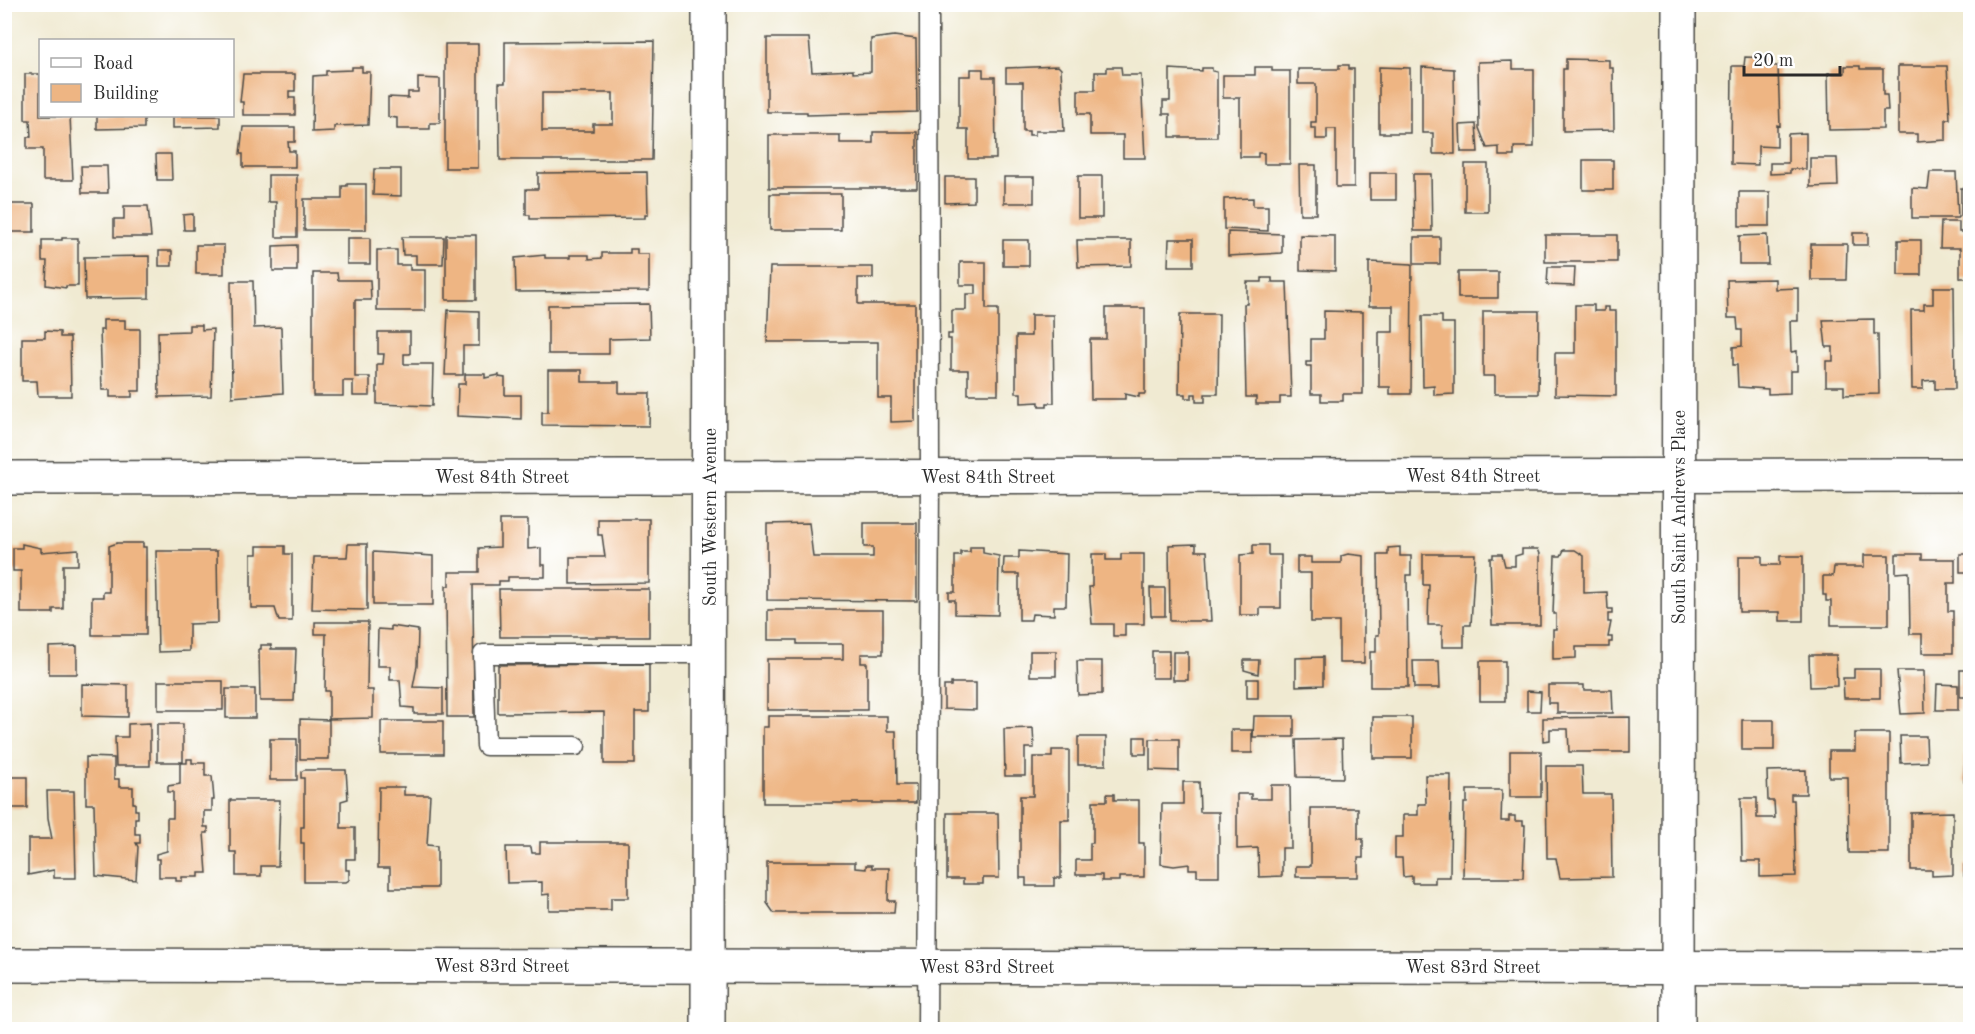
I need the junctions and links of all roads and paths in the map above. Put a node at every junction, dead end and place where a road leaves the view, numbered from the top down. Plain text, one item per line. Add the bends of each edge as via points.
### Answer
1 (709, 4) edge
2 (929, 4) edge
3 (1679, 4) edge
4 (1971, 475) edge
5 (1679, 476) junction
6 (711, 477) junction
7 (930, 477) junction
8 (4, 478) edge
9 (710, 654) junction
10 (576, 746) dead end
11 (4, 965) edge
12 (709, 967) junction
13 (927, 967) junction
14 (1678, 968) junction
15 (1971, 968) edge
16 (708, 1029) edge
17 (927, 1029) edge
18 (1678, 1029) edge

1 - 6 street, South Western Avenue
2 - 7 lane
3 - 5 street, South Saint Andrews Place
4 - 5 street, West 84th Street
5 - 7 street, West 84th Street
5 - 14 street, South Saint Andrews Place
6 - 7 street, West 84th Street
6 - 8 street, West 84th Street
6 - 9 street, South Western Avenue
7 - 13 lane
9 - 10 lane via 483,654 486,746
9 - 12 street, South Western Avenue
11 - 12 street, West 83rd Street
12 - 13 street, West 83rd Street
12 - 16 street, South Western Avenue
13 - 14 street, West 83rd Street
13 - 17 lane
14 - 15 street, West 83rd Street
14 - 18 street, South Saint Andrews Place

